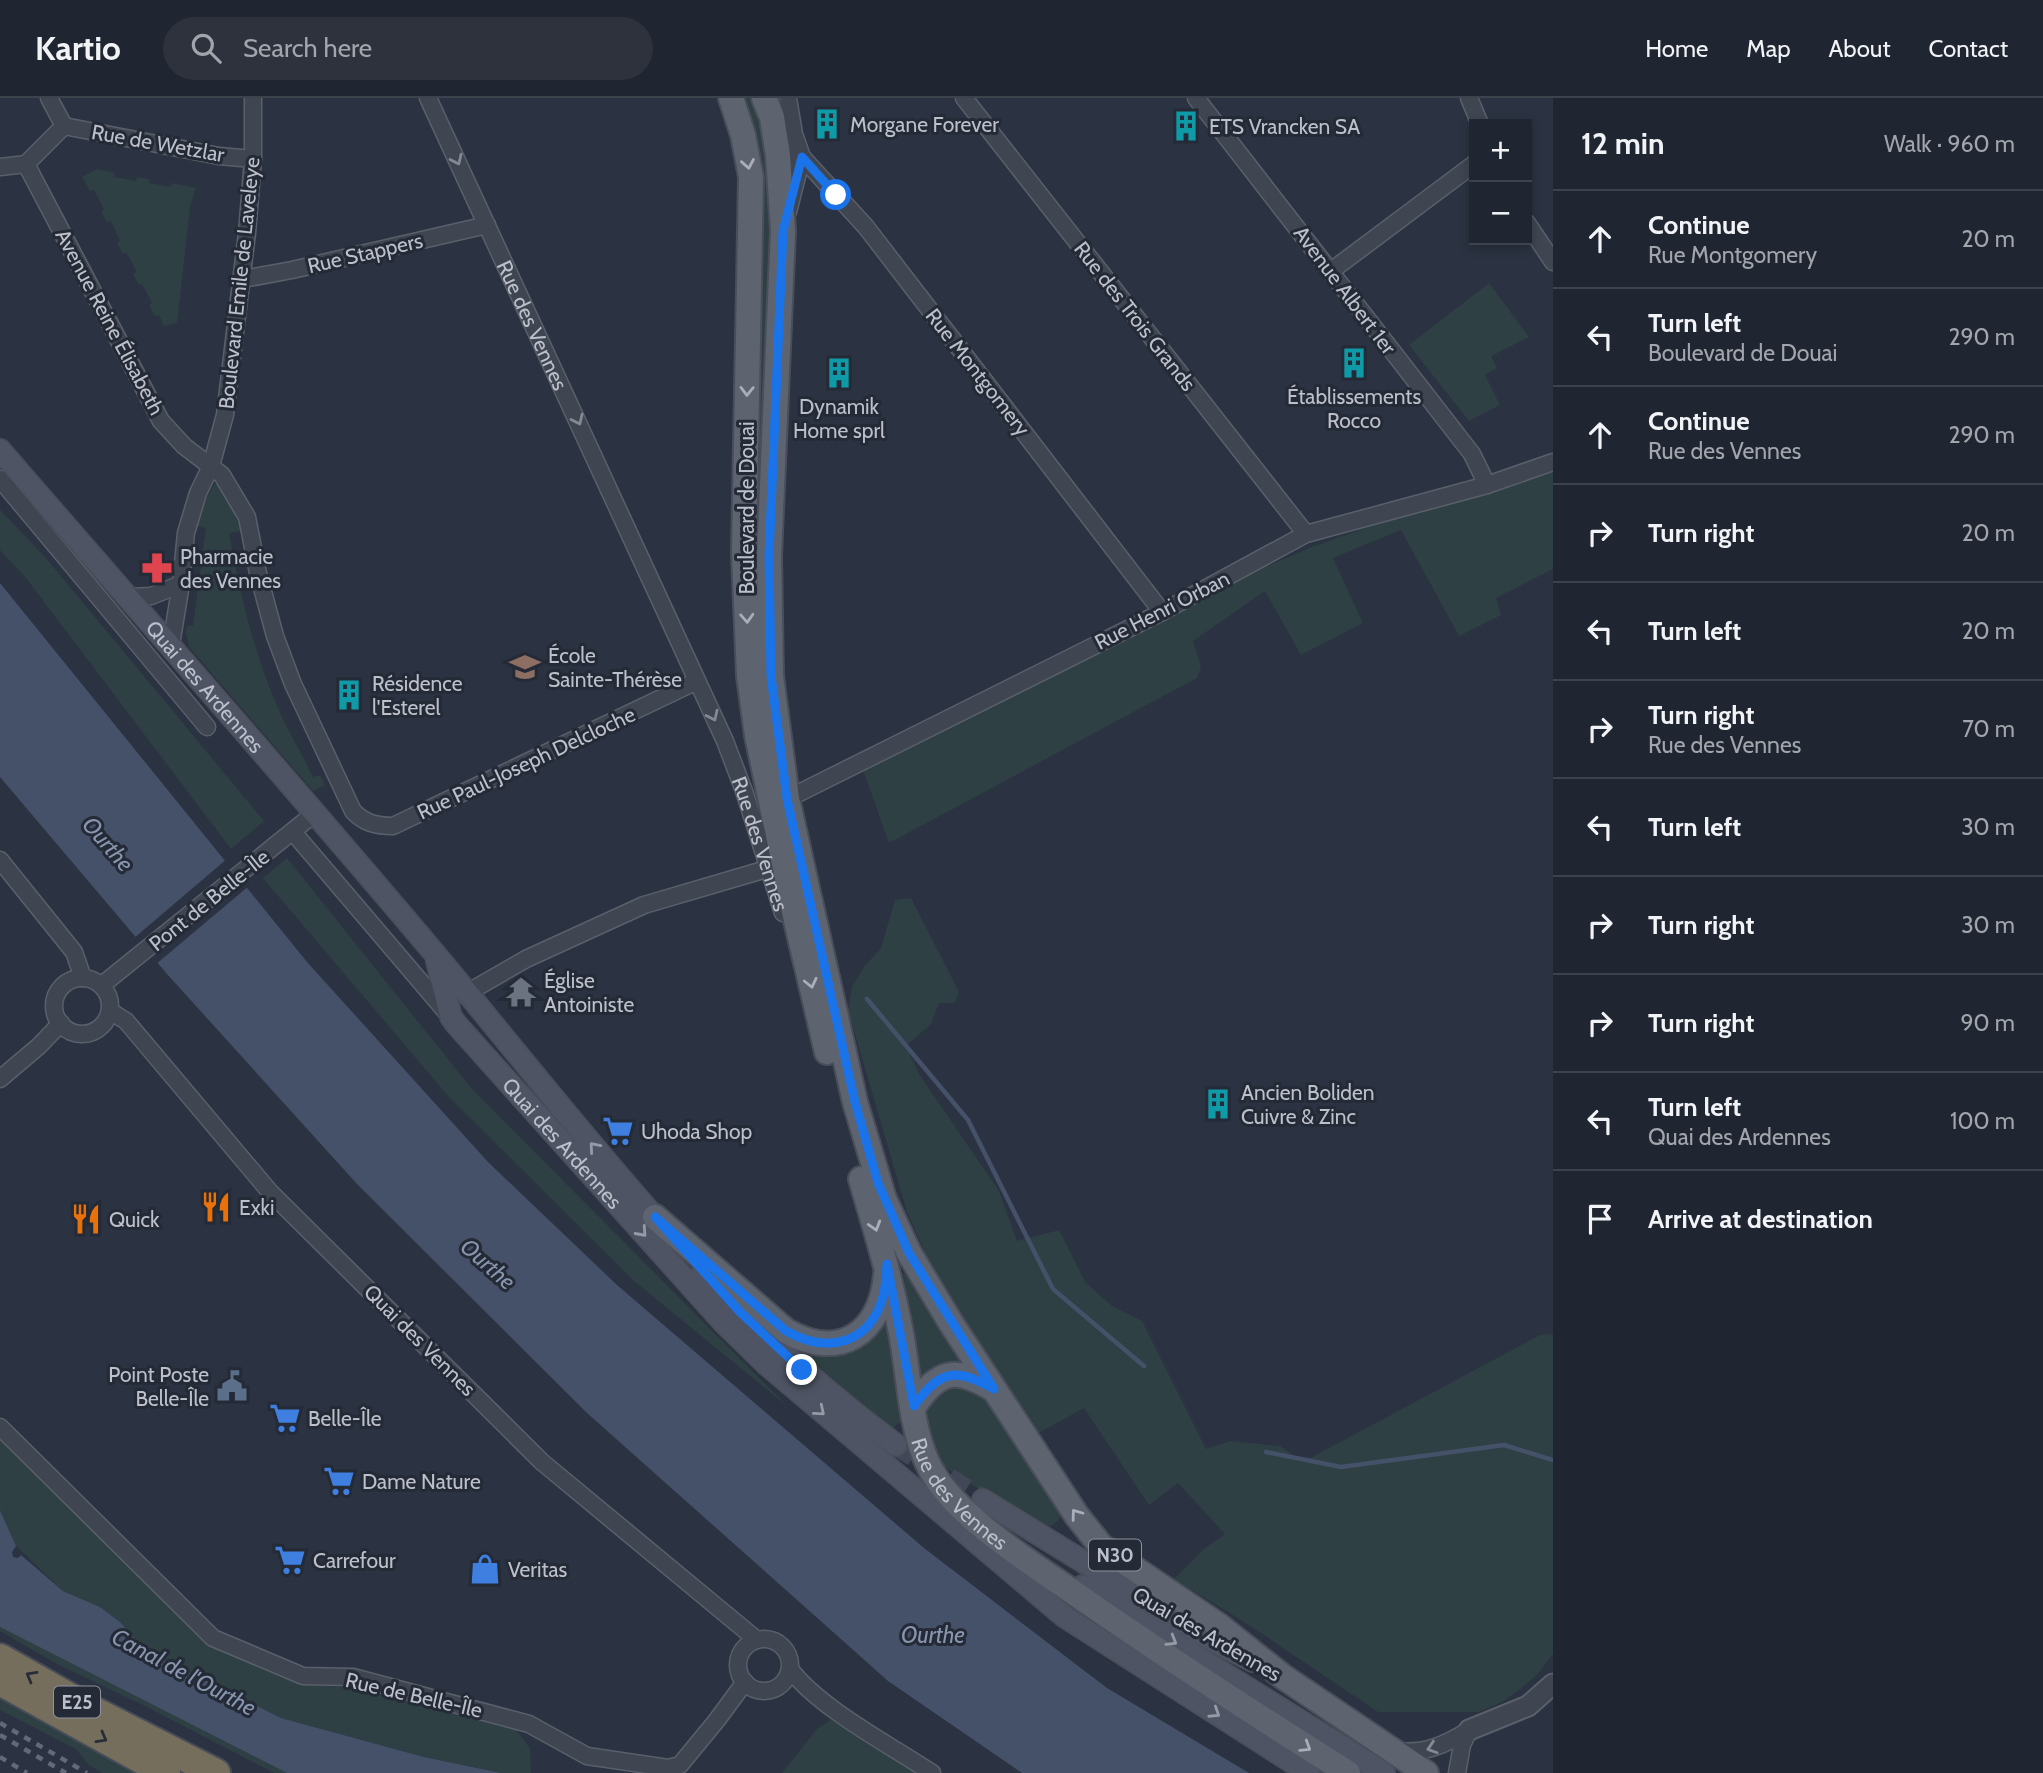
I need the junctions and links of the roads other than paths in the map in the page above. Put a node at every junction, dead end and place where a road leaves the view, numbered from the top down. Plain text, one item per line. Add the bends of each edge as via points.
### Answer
1 (49, 98) edge
2 (253, 98) edge
3 (429, 98) edge
4 (731, 98) edge
5 (764, 98) edge
6 (788, 98) edge
7 (964, 98) edge
8 (1196, 98) edge
9 (1469, 98) edge
10 (1478, 119) edge
11 (64, 126) junction
12 (790, 156) junction
13 (253, 159) junction
14 (26, 164) junction
15 (0, 167) edge
16 (1469, 168) edge
17 (487, 225) junction
18 (1532, 230) edge
19 (1553, 262) edge
20 (1331, 271) junction
21 (243, 279) junction
22 (0, 450) edge
23 (1553, 462) edge
24 (211, 466) junction
25 (0, 479) edge
26 (1487, 485) junction
27 (1306, 534) junction
28 (181, 584) junction
29 (130, 597) junction
30 (1162, 611) junction
31 (171, 645) junction
32 (697, 681) junction
33 (206, 727) dead end
34 (787, 799) junction
35 (315, 813) junction
36 (293, 832) junction
37 (0, 860) edge
38 (770, 869) junction
39 (795, 916) junction
40 (436, 956) junction
41 (83, 978) junction
42 (102, 985) junction
43 (467, 993) junction
44 (110, 1011) junction
45 (450, 1017) junction
46 (61, 1023) junction
47 (0, 1079) edge
48 (655, 1217) junction
49 (887, 1264) junction
50 (994, 1389) junction
51 (914, 1406) junction
52 (0, 1427) edge
53 (896, 1445) tunnel mouth
54 (976, 1506) junction
55 (1018, 1576) junction
56 (757, 1640) junction
57 (0, 1658) edge
58 (790, 1668) junction
59 (1187, 1671) junction
60 (1282, 1676) junction
61 (0, 1681) edge
62 (745, 1682) junction
63 (1553, 1684) edge
64 (1469, 1730) junction
65 (1388, 1762) edge
66 (166, 1773) edge
67 (216, 1773) edge
68 (932, 1773) edge
69 (1309, 1773) edge
70 (1348, 1773) edge
71 (1412, 1773) edge
72 (1426, 1773) edge
73 (1457, 1773) edge

1 - 11 street
2 - 13 street, Boulevard Emile de Laveleye
3 -> 17 street, Rue des Vennes
4 -> 39 main road, Boulevard de Douai / N30 via 751,177 744,554 750,676 757,735
5 - 12 main road, Boulevard de Douai / N30
6 - 12 street, Boulevard de Douai via 794,134
7 - 27 street, Rue des Trois Grands
8 - 20 street, Avenue Albert 1er
9 - 10 street
11 - 13 street, Rue de Wetzlar
11 - 14 street
12 - 30 street, Rue Montgomery via 866,227
12 - 34 main road, Boulevard de Douai / N30 via 769,556 771,676
13 - 21 street, Boulevard Emile de Laveleye
14 - 15 street
14 - 24 street, Avenue Reine Élisabeth via 161,421
16 - 20 street
17 - 21 street, Rue Stappers
17 -> 32 street, Rue des Vennes
18 - 19 street
20 - 26 street, Avenue Albert 1er via 1472,454
21 - 24 street, Boulevard Emile de Laveleye via 225,415
22 - 29 main road, Quai des Ardennes
23 - 26 street, Rue Henri Orban
24 - 28 street, Boulevard Emile de Laveleye via 189,519
24 - 32 street, Rue Paul-Joseph Delcloche via 222,475 247,517 275,636 293,684 353,811 376,826 393,827
25 - 33 street, Quai des Ardennes
26 - 27 street, Rue Henri Orban
27 - 30 street, Rue Henri Orban
28 - 29 street via 151,596
28 - 31 street, Boulevard Emile de Laveleye
29 - 31 main road, Quai des Ardennes
30 - 34 street, Rue Henri Orban
31 - 35 main road, Quai des Ardennes
32 -> 38 street, Rue des Vennes via 725,741
34 - 50 main road, Rue des Vennes / N30 via 855,1102 878,1183 909,1253
35 - 36 street, Pont de Belle-Île
35 - 40 main road, Quai des Ardennes
36 - 42 street, Pont de Belle-Île
36 - 45 street, Quai des Ardennes
37 - 41 street via 74,951
38 - 39 street, Rue des Vennes via 784,915
38 - 43 street via 644,905 526,959
39 -> 49 main road, Rue des Vennes / N30 via 842,1119
40 - 43 main road, Quai des Ardennes
40 - 45 main road, Quai des Ardennes
41 - 42 street
41 - 46 street via 63,985 56,996 54,1008
42 - 44 street via 110,999
48 -> 43 main road, Quai des Ardennes
44 - 46 street via 104,1024 91,1032 74,1032
44 - 56 street, Quai des Vennes via 126,1021 271,1192 542,1462
45 -> 55 main road, Quai des Ardennes via 743,1343
46 - 47 street
48 - 49 main road via 786,1331 806,1341 835,1345 863,1329 882,1298
48 - 53 main road, Quai des Ardennes via 770,1341
49 - 51 main road, Rue des Vennes / N30
50 - 51 main road via 977,1379 952,1374 927,1387
60 -> 50 main road, Rue des Vennes / N30 via 1217,1625 1101,1546
51 - 54 main road, Rue des Vennes / N30 via 928,1464 944,1488
52 - 62 street, Rue de Belle-Île via 213,1638 303,1676 353,1677 529,1724 587,1756 668,1768 680,1765
54 - 59 main road, Rue des Vennes / N30 via 1017,1553
54 - 60 main road, Quai des Ardennes
54 -> 65 main road
55 - 59 main road, Quai des Ardennes
55 -> 69 main road, Quai des Ardennes via 1065,1617
56 - 58 street via 781,1646
56 - 62 street via 740,1657 738,1666
67 -> 57 highway, E25
58 - 62 street via 775,1688 759,1690
58 - 68 street via 801,1684
59 -> 70 main road, Quai des Ardennes / N30
60 - 65 main road, Quai des Ardennes
61 -> 66 highway, E25
63 - 64 street via 1528,1706
64 -> 65 street via 1429,1751
64 - 73 street
65 - 71 main road
65 - 72 main road, Quai des Ardennes

